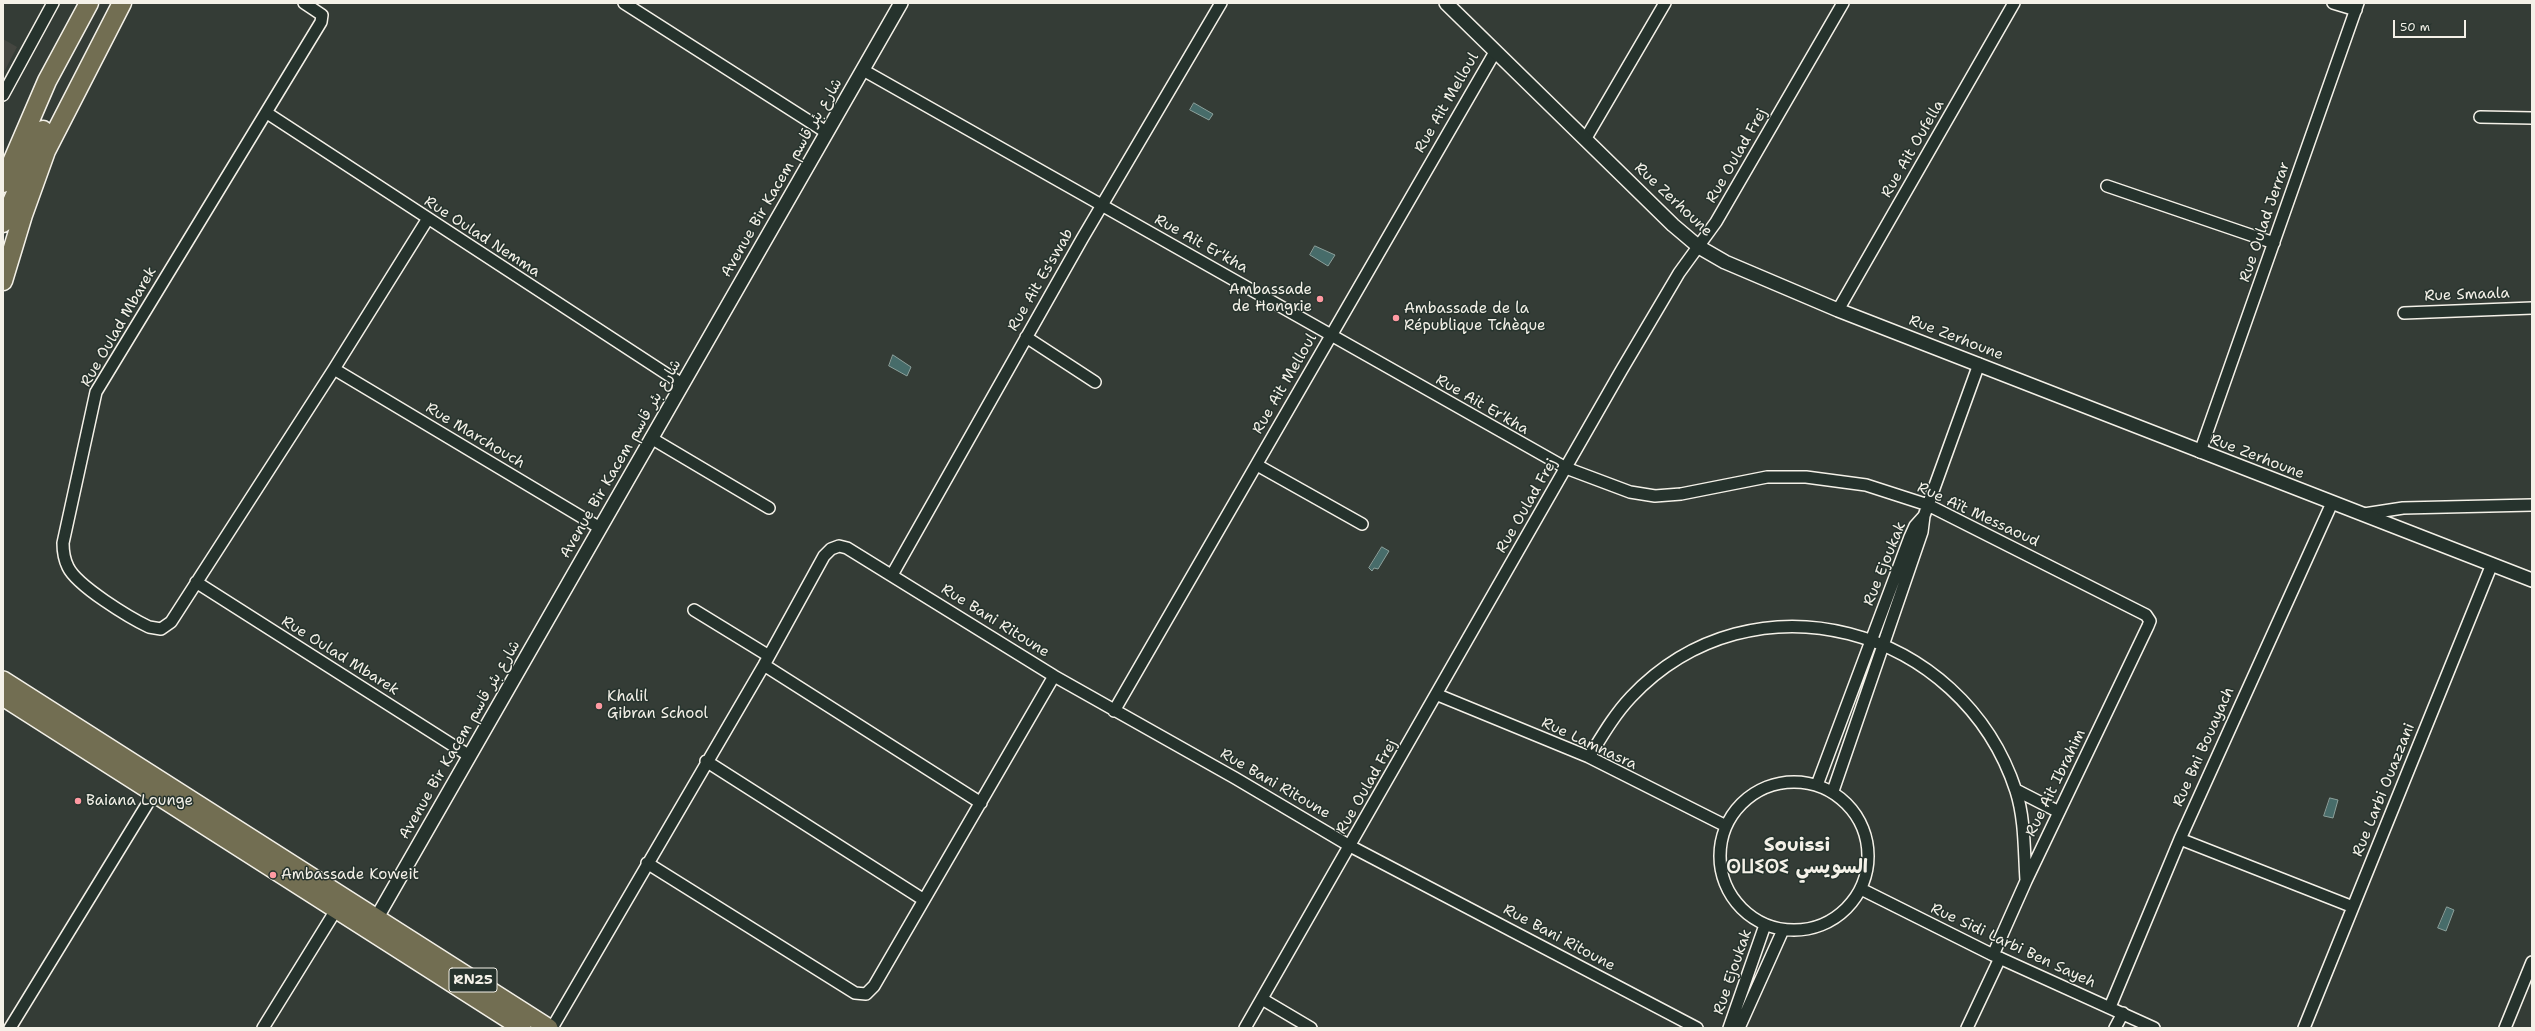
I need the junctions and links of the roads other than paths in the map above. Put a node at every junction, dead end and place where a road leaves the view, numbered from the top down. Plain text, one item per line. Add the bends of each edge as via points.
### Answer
1 (53, 3) edge
2 (89, 3) edge
3 (112, 3) edge
4 (122, 3) edge
5 (304, 3) edge
6 (624, 3) edge
7 (901, 3) edge
8 (1221, 3) edge
9 (1446, 3) edge
10 (1665, 3) edge
11 (1843, 3) edge
12 (2014, 3) edge
13 (2333, 3) edge
14 (2357, 7) edge
15 (1495, 52) junction
16 (863, 70) junction
17 (47, 81) junction
18 (3, 95) edge
19 (267, 114) junction
20 (2480, 117) dead end
21 (2532, 118) edge
22 (826, 132) junction
23 (1586, 138) junction
24 (3, 155) edge
25 (3, 183) edge
26 (2107, 186) dead end
27 (1102, 206) junction
28 (426, 220) junction
29 (3, 223) edge
30 (2274, 243) junction
31 (1699, 247) junction
32 (3, 280) edge
33 (2532, 308) edge
34 (1838, 310) junction
35 (2404, 313) dead end
36 (1331, 336) junction
37 (1026, 337) junction
38 (1979, 364) junction
39 (334, 369) junction
40 (1095, 382) dead end
41 (682, 384) junction
42 (652, 438) junction
43 (2200, 452) junction
44 (1257, 465) junction
45 (1566, 468) junction
46 (2332, 503) junction
47 (1928, 505) junction
48 (2532, 505) edge
49 (769, 508) dead end
50 (2364, 514) junction
51 (1924, 516) junction
52 (1362, 524) dead end
53 (600, 528) junction
54 (2492, 564) junction
55 (892, 575) junction
56 (2532, 580) edge
57 (196, 582) junction
58 (694, 610) dead end
59 (2148, 626) joint
60 (1871, 639) junction
61 (1884, 645) junction
62 (766, 660) junction
63 (1054, 676) junction
64 (3, 680) edge
65 (1438, 694) junction
66 (3, 697) edge
67 (1114, 711) junction
68 (468, 755) junction
69 (1589, 758) junction
70 (706, 762) junction
71 (1818, 785) junction
72 (2016, 790) junction
73 (1833, 791) junction
74 (154, 793) junction
75 (981, 803) junction
76 (2059, 812) junction
77 (1726, 826) junction
78 (2180, 839) junction
79 (1350, 846) junction
80 (647, 863) junction
81 (2026, 881) junction
82 (1861, 889) junction
83 (924, 900) junction
84 (2353, 907) junction
85 (336, 910) junction
86 (372, 925) junction
87 (1765, 925) junction
88 (1783, 930) junction
89 (1997, 956) junction
90 (2532, 962) edge
91 (1262, 999) junction
92 (2110, 1007) junction
93 (2123, 1013) junction
94 (518, 1027) edge
95 (10, 1028) edge
96 (263, 1028) edge
97 (548, 1028) edge
98 (552, 1028) edge
99 (1246, 1028) edge
100 (1311, 1028) edge
101 (1697, 1028) edge
102 (1729, 1028) edge
103 (1739, 1028) edge
104 (1967, 1028) edge
105 (2115, 1028) edge
106 (2154, 1028) edge
107 (2304, 1028) edge
108 (2505, 1028) edge

1 - 18 street
2 - 17 highway
3 - 29 highway via 45,125
4 - 32 highway via 46,151
5 - 19 street, Rue Oulad Mbarek via 322,15 321,22
6 - 22 street
7 - 16 street, Avenue Bir Kacem شارع بئر قاسم
8 - 27 street, Rue Ait Es'swab
9 - 15 street, Rue Zerhoune
10 - 23 street
11 - 31 street, Rue Oulad Frej
12 - 34 street, Rue Ait Oufella
13 - 14 street
14 - 30 street, Rue Oulad Jerrar
15 - 23 street, Rue Zerhoune
15 - 36 street, Rue Ait Melloul
16 - 22 street, Avenue Bir Kacem شارع بئر قاسم
16 - 27 street, Rue Ait Er'kha
17 - 24 highway
17 - 25 highway
19 - 28 street, Rue Oulad Nemma
19 - 57 street, Rue Oulad Mbarek via 96,392 65,530 64,555 74,576 82,584 149,627 161,629 171,622
20 - 21 street
22 - 41 street, Avenue Bir Kacem شارع بئر قاسم
23 - 31 street, Rue Zerhoune via 1673,225
26 - 30 street
27 - 36 street, Rue Ait Er'kha
27 - 37 street, Rue Ait Es'swab
28 - 39 street, Rue Oulad Mbarek
28 - 41 street, Rue Oulad Nemma
30 - 43 street, Rue Oulad Jerrar
31 - 34 street, Rue Zerhoune via 1737,268
31 - 45 street, Rue Oulad Frej via 1670,288
33 - 35 street, Rue Smaala
34 - 38 street, Rue Zerhoune
36 - 44 street, Rue Ait Melloul
36 - 45 street, Rue Ait Er'kha
37 - 40 street
37 - 55 street, Rue Ait Es'swab
38 - 43 street, Rue Zerhoune
38 - 47 street
39 - 53 street, Rue Marchouch
39 - 57 street, Rue Oulad Mbarek
41 - 42 street, Avenue Bir Kacem شارع بئر قاسم
42 - 49 street
42 - 53 street, Avenue Bir Kacem شارع بئر قاسم
43 - 46 street, Rue Zerhoune
44 - 52 street
44 - 67 street, Rue Ait Melloul
45 - 47 street, Rue Aït Messaoud via 1630,492 1656,496 1681,494 1767,477 1806,477 1866,485
45 - 65 street, Rue Oulad Frej
46 - 50 street, Rue Zerhoune
46 - 78 street, Rue Bni Bouayach
47 - 51 street
47 - 59 street, Rue Aït Messaoud via 2146,615 2150,621
48 - 50 street via 2403,508
50 - 54 street, Rue Zerhoune
51 - 60 street, Rue Ejoukak via 1910,537
51 - 61 street, Rue Ejoukak via 1922,532
53 - 68 street, Avenue Bir Kacem شارع بئر قاسم
54 - 56 street, Rue Zerhoune
54 - 84 street, Rue Larbi Ouazzani
55 - 62 street, Rue Bani Ritoune via 847,548 839,546 831,549 824,556
55 - 63 street, Rue Bani Ritoune
57 - 68 street, Rue Oulad Mbarek
58 - 62 street
59 - 76 street, Rue Ait Ibrahim
60 - 61 street
60 - 69 street via 1827,629 1783,626 1752,630 1711,643 1683,657 1632,696 1612,718
60 - 71 street, Rue Ejoukak
61 - 72 street via 1938,677 1959,696 1991,737
61 - 73 street, Rue Ejoukak
62 - 70 street
62 - 75 street
63 - 67 street, Rue Bani Ritoune
63 - 75 street
64 - 86 main road, RN25
65 - 69 street, Rue Lamnasra
65 - 79 street, Rue Oulad Frej
66 - 74 main road, RN25
67 - 79 street, Rue Bani Ritoune
68 - 86 street, Avenue Bir Kacem شارع بئر قاسم
69 - 77 street, Rue Lamnasra
70 - 80 street
70 - 83 street
71 - 73 street
71 - 77 street via 1795,782 1769,786 1746,800
72 - 76 street
72 - 81 street via 2022,826
73 - 82 street via 1851,807 1862,825 1868,844 1868,865
74 - 85 main road, RN25
74 - 95 street
75 - 83 street
76 - 81 street, Rue Ait Ibrahim
77 - 87 street via 1721,844 1721,869 1730,892 1744,912
78 - 84 street
78 - 92 street, Rue Bni Bouayach
79 - 91 street, Rue Oulad Frej
79 - 101 street, Rue Bani Ritoune
80 - 83 street via 855,993 861,994 870,991 874,986
80 - 98 street
81 - 89 street, Rue Ait Ibrahim
82 - 88 street via 1853,902 1839,916 1822,926 1803,931
82 - 89 street, Rue Sidi Larbi Ben Sayeh
84 - 107 street, Rue Larbi Ouazzani
85 - 86 main road, RN25
85 - 96 street
86 - 94 main road, RN25
86 - 97 main road, RN25
87 - 88 street
87 - 102 street, Rue Ejoukak
88 - 103 street, Rue Ejoukak
89 - 92 street, Rue Sidi Larbi Ben Sayeh
89 - 104 street, Rue Ait Ibrahim
90 - 108 street
91 - 99 street, Rue Oulad Frej
91 - 100 street
92 - 93 street, Rue Sidi Larbi Ben Sayeh
93 - 105 street
93 - 106 street, Rue Sidi Larbi Ben Sayeh

